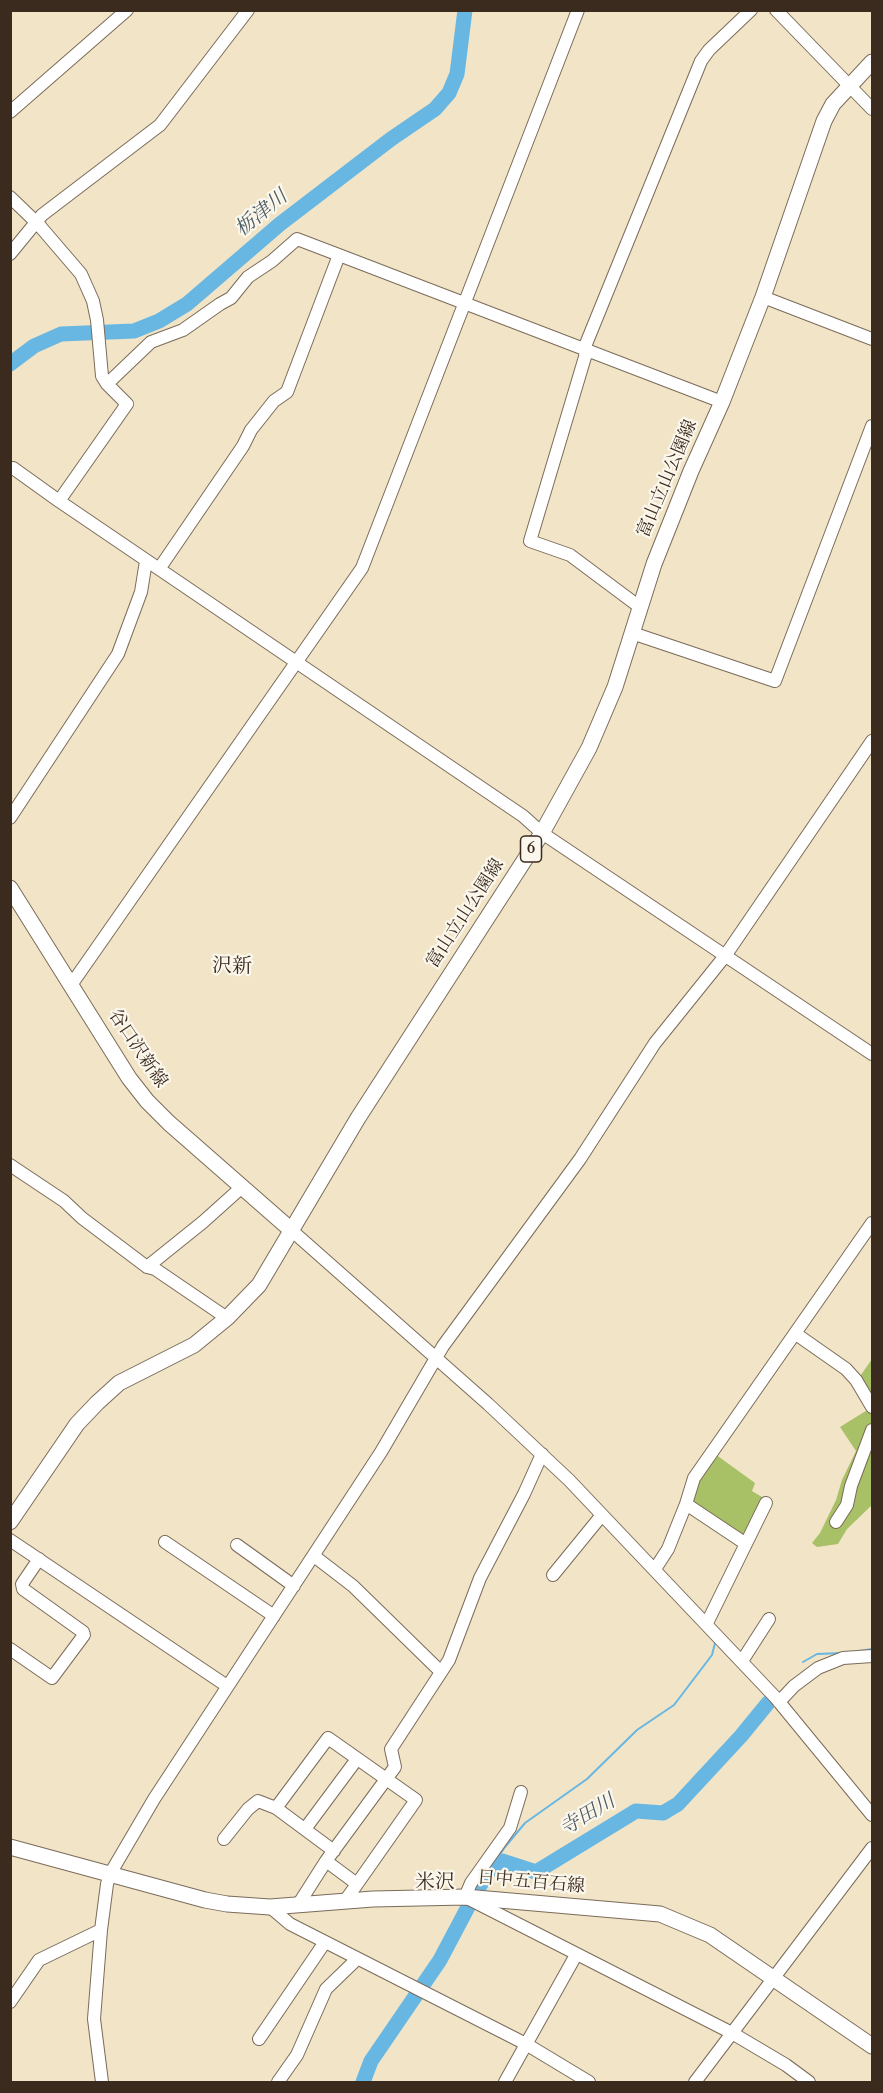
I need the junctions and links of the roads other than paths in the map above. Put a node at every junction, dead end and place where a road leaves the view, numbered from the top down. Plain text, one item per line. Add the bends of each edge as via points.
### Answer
1 (127, 10) edge
2 (248, 10) edge
3 (578, 10) edge
4 (751, 10) edge
5 (776, 10) edge
6 (873, 62) edge
7 (849, 85) junction
8 (873, 109) edge
9 (10, 112) edge
10 (10, 197) edge
11 (36, 222) junction
12 (10, 254) edge
13 (339, 255) junction
14 (763, 297) junction
15 (466, 303) junction
16 (873, 339) edge
17 (586, 349) junction
18 (107, 384) junction
19 (722, 402) junction
20 (873, 426) edge
21 (10, 469) edge
22 (59, 501) junction
23 (146, 561) junction
24 (159, 569) junction
25 (641, 608) junction
26 (632, 633) junction
27 (296, 663) junction
28 (873, 741) edge
29 (10, 818) edge
30 (542, 833) junction
31 (10, 888) edge
32 (725, 956) junction
33 (71, 985) junction
34 (873, 1054) edge
35 (10, 1165) edge
36 (242, 1187) junction
37 (873, 1223) edge
38 (290, 1229) junction
39 (147, 1267) junction
40 (227, 1318) junction
41 (796, 1334) junction
42 (436, 1358) junction
43 (873, 1407) edge
44 (873, 1430) edge
45 (542, 1454) junction
46 (766, 1503) dead end
47 (686, 1504) junction
48 (602, 1515) junction
49 (10, 1522) edge
50 (836, 1522) dead end
51 (10, 1540) edge
52 (165, 1542) dead end
53 (746, 1544) junction
54 (237, 1545) dead end
55 (314, 1556) junction
56 (39, 1559) junction
57 (655, 1569) junction
58 (553, 1575) dead end
59 (294, 1586) junction
60 (274, 1616) junction
61 (769, 1619) dead end
62 (706, 1623) junction
63 (10, 1649) edge
64 (873, 1656) edge
65 (742, 1661) junction
66 (440, 1671) junction
67 (228, 1686) junction
68 (779, 1702) junction
69 (357, 1759) junction
70 (385, 1779) junction
71 (521, 1792) dead end
72 (276, 1808) junction
73 (873, 1815) edge
74 (305, 1829) junction
75 (224, 1839) dead end
76 (10, 1847) edge
77 (873, 1848) edge
78 (331, 1856) junction
79 (110, 1874) junction
80 (357, 1884) junction
81 (465, 1897) junction
82 (345, 1901) junction
83 (298, 1905) junction
84 (270, 1907) junction
85 (101, 1930) junction
86 (325, 1942) junction
87 (576, 1955) junction
88 (357, 1959) junction
89 (773, 1978) junction
90 (10, 2001) edge
91 (732, 2033) junction
92 (259, 2039) dead end
93 (526, 2044) junction
94 (873, 2046) edge
95 (102, 2082) edge
96 (278, 2082) edge
97 (505, 2082) edge
98 (589, 2082) edge
99 (695, 2082) edge
100 (808, 2082) edge

1 - 9 street
2 - 11 street via 160,124
3 - 15 street
4 - 17 street via 700,61
5 - 7 street
6 - 7 main road, 富山立山公園線 / 6
7 - 8 street
7 - 14 main road, 富山立山公園線 / 6 via 824,120
10 - 11 street
11 - 12 street
11 - 18 street via 81,274 93,301 102,376
13 - 15 street
13 - 18 street via 297,238 248,277 231,298 183,330 151,342
13 - 24 street via 286,392 251,430
14 - 16 street
14 - 19 main road, 富山立山公園線 / 6
15 - 17 street
15 - 27 street via 362,568
17 - 19 street
17 - 25 street via 530,541 570,555
18 - 22 street via 127,404
19 - 25 main road, 富山立山公園線 / 6 via 668,526
20 - 26 street via 774,681
21 - 22 street
22 - 23 street
23 - 24 street
23 - 29 street via 141,592 118,654
24 - 27 street
25 - 26 main road, 富山立山公園線 / 6
26 - 30 main road, 富山立山公園線 / 6 via 589,748
27 - 30 street via 523,816
27 - 33 street
28 - 32 street
30 - 32 street
30 - 38 main road, 富山立山公園線 / 6
31 - 33 main road, 谷口沢新線
32 - 34 street
32 - 42 street via 656,1043 592,1141
33 - 36 main road, 谷口沢新線 via 147,1101
35 - 39 street via 64,1201
36 - 38 main road, 谷口沢新線
36 - 39 street
37 - 41 street
38 - 40 main road, 富山立山公園線 / 6 via 259,1285
38 - 42 street
39 - 40 street
40 - 49 main road, 富山立山公園線 / 6 via 194,1345 120,1383 98,1403 76,1424
41 - 43 street via 846,1369
41 - 47 street via 694,1478
42 - 45 street
42 - 55 street
44 - 50 street via 847,1505
45 - 48 street
45 - 66 street via 480,1578 449,1660
46 - 53 street
47 - 53 street
47 - 57 street via 668,1549
48 - 57 street
48 - 58 street
51 - 56 street
52 - 60 street
53 - 62 street
54 - 59 street
55 - 59 street
55 - 66 street via 353,1586
56 - 63 street via 22,1584 23,1589 84,1635 52,1678
56 - 67 street
57 - 62 street
59 - 60 street
60 - 67 street
61 - 65 street
62 - 65 street
64 - 68 street via 843,1658 818,1668
65 - 68 street
66 - 70 street via 391,1749 395,1767
67 - 79 street
68 - 73 street
69 - 70 street
69 - 72 street via 328,1738
69 - 74 street
70 - 78 street
70 - 80 street via 416,1800
71 - 81 street via 510,1828
72 - 74 street
72 - 75 street via 258,1801
74 - 78 street
76 - 79 main road, 日中五百石線
77 - 89 street
78 - 80 street
78 - 83 street
79 - 84 main road, 日中五百石線 via 205,1900
79 - 85 street
80 - 82 street
81 - 82 main road, 日中五百石線
81 - 87 street
81 - 89 main road, 日中五百石線 via 660,1914 710,1935
82 - 83 main road, 日中五百石線
83 - 84 main road, 日中五百石線
84 - 86 street via 290,1924
85 - 90 street via 39,1960
85 - 95 street via 94,2019
86 - 88 street
86 - 92 street
87 - 91 street
87 - 93 street
88 - 93 street
88 - 96 street via 326,1989 297,2055
89 - 91 street
89 - 94 main road, 日中五百石線
91 - 99 street
91 - 100 street
93 - 97 street
93 - 98 street

